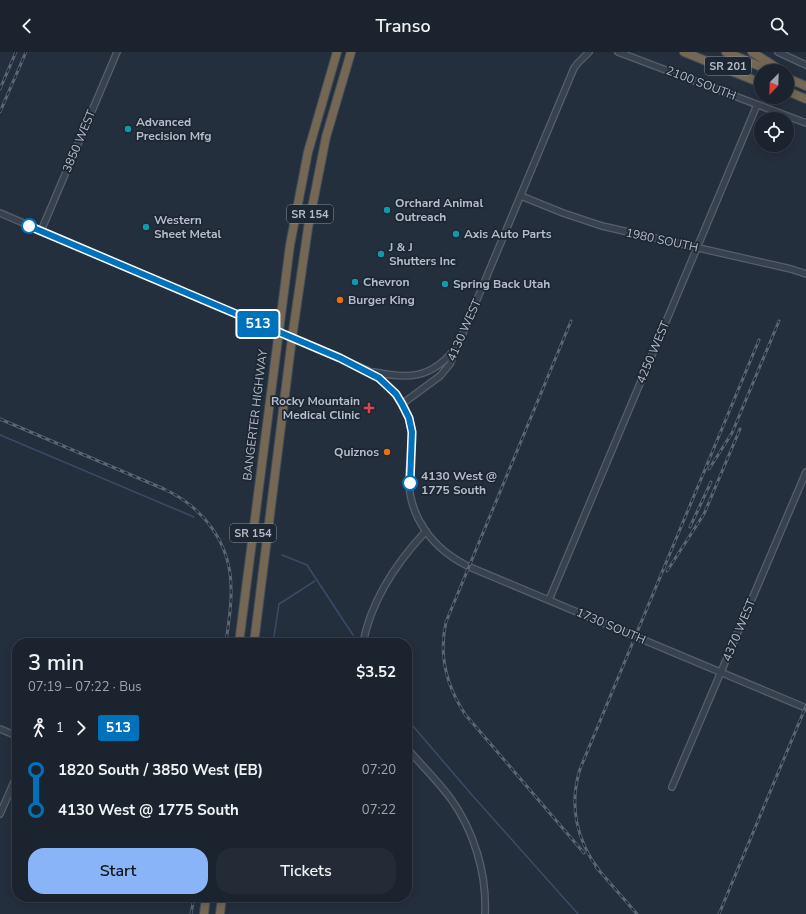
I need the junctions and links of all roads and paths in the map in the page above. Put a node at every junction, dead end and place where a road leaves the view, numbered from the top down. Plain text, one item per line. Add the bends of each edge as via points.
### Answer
1 (117, 52) edge
2 (337, 52) edge
3 (351, 52) edge
4 (354, 52) edge
5 (618, 52) edge
6 (684, 52) edge
7 (695, 52) edge
8 (726, 52) edge
9 (752, 52) edge
10 (778, 52) edge
11 (588, 53) edge
12 (754, 64) edge
13 (771, 64) edge
14 (806, 65) edge
15 (344, 73) junction
16 (754, 78) edge
17 (754, 78) edge
18 (794, 78) edge
19 (803, 84) edge
20 (794, 95) edge
21 (806, 99) edge
22 (757, 105) junction
23 (806, 124) edge
24 (521, 196) junction
25 (0, 213) edge
26 (41, 231) junction
27 (697, 247) junction
28 (806, 274) edge
29 (278, 332) junction
30 (292, 338) junction
31 (459, 343) junction
32 (369, 371) junction
33 (402, 404) junction
34 (806, 472) edge
35 (426, 531) junction
36 (549, 600) junction
37 (240, 638) edge
38 (255, 638) edge
39 (364, 638) edge
40 (721, 672) junction
41 (806, 708) edge
42 (0, 729) edge
43 (12, 734) edge
44 (412, 754) edge
45 (12, 786) edge
46 (672, 787) dead end
47 (0, 814) edge
48 (205, 902) edge
49 (221, 902) edge
50 (204, 914) edge
51 (220, 914) edge
52 (485, 914) edge

1 - 26 street, 3850 WEST
2 - 29 highway, BANGERTER HIGHWAY / SR 154 via 317,119 299,196
3 - 15 highway, SR 154
4 - 15 highway
5 - 22 street, 2100 SOUTH
6 - 16 highway
7 - 17 highway, SR 201
8 - 12 highway, SR 201
9 - 13 highway
10 - 14 street
11 - 24 street, 4130 WEST via 574,68
15 - 30 highway, SR 154 via 320,162
18 - 19 highway
20 - 21 highway
22 - 23 street, 2100 SOUTH
22 - 27 street, 4250 WEST
24 - 27 street, 1980 SOUTH via 602,226
24 - 31 street, 4130 WEST
25 - 26 street
26 - 29 street
27 - 28 street, 1980 SOUTH
27 - 36 street, 4250 WEST
29 - 30 street
29 - 37 highway, BANGERTER HIGHWAY / SR 154
30 - 32 street
30 - 38 highway, SR 154
31 - 32 street via 435,368 416,376 395,376
31 - 33 street, 4130 WEST via 450,364 440,376
32 - 33 street via 388,385
33 - 35 street via 412,432 410,493 414,508
34 - 40 street, 4370 WEST
35 - 36 street, 1730 SOUTH via 442,551 463,564
35 - 39 street via 405,553 383,590
36 - 40 street, 1730 SOUTH
40 - 41 street, 1730 SOUTH
40 - 46 street, 4370 WEST
42 - 43 street
44 - 52 street via 451,799 466,824 475,845 482,873
45 - 47 street
48 - 50 highway
49 - 51 highway

